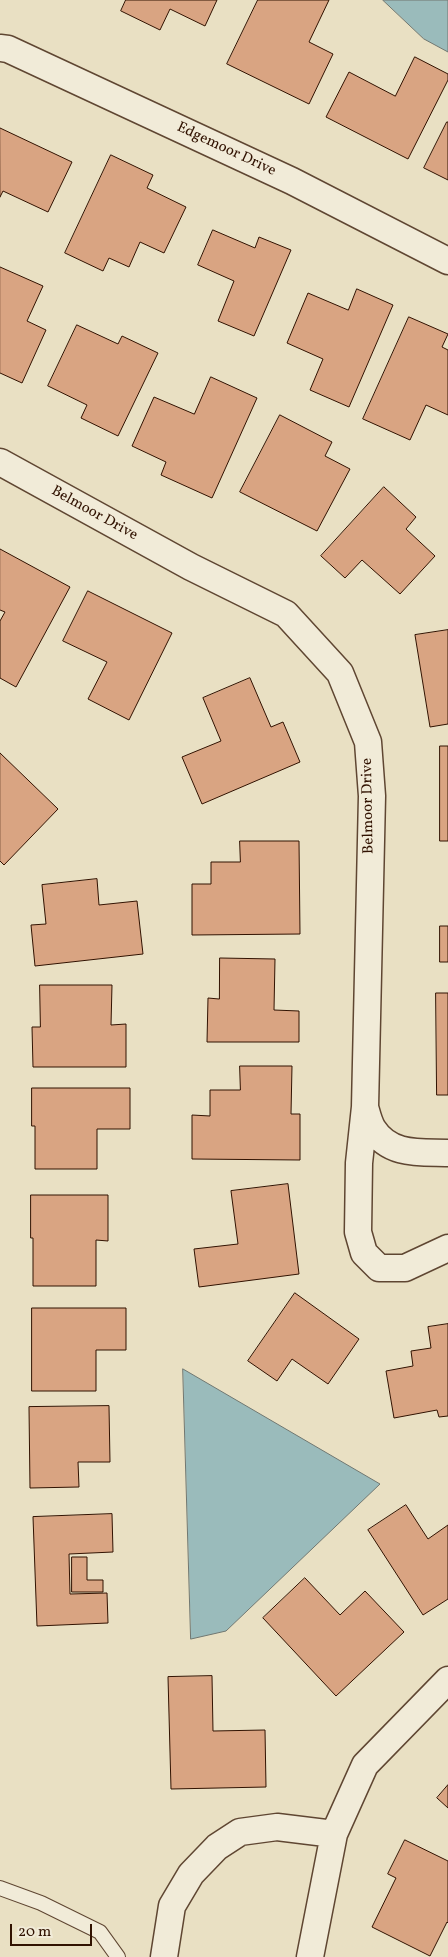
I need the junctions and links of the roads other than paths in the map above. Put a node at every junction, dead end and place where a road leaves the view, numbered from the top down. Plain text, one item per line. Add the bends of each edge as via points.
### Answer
1 (0, 48) edge
2 (448, 261) edge
3 (0, 462) edge
4 (365, 1107) junction
5 (448, 1153) edge
6 (448, 1248) edge
7 (448, 1680) edge
8 (334, 1834) junction
9 (0, 1888) edge
10 (118, 1957) edge
11 (164, 1957) edge
12 (310, 1957) edge

1 - 2 street, Edgemoor Drive via 292,181
3 - 4 street, Belmoor Drive via 191,567 286,614 340,673 368,742 372,796
4 - 5 street via 373,1128 385,1143 402,1151
4 - 6 street, Belmoor Drive via 358,1232 364,1253 379,1268 405,1268
7 - 8 street via 364,1765
8 - 11 street via 277,1827 240,1832 216,1847 191,1874 172,1906
8 - 12 street
9 - 10 lane via 100,1932

